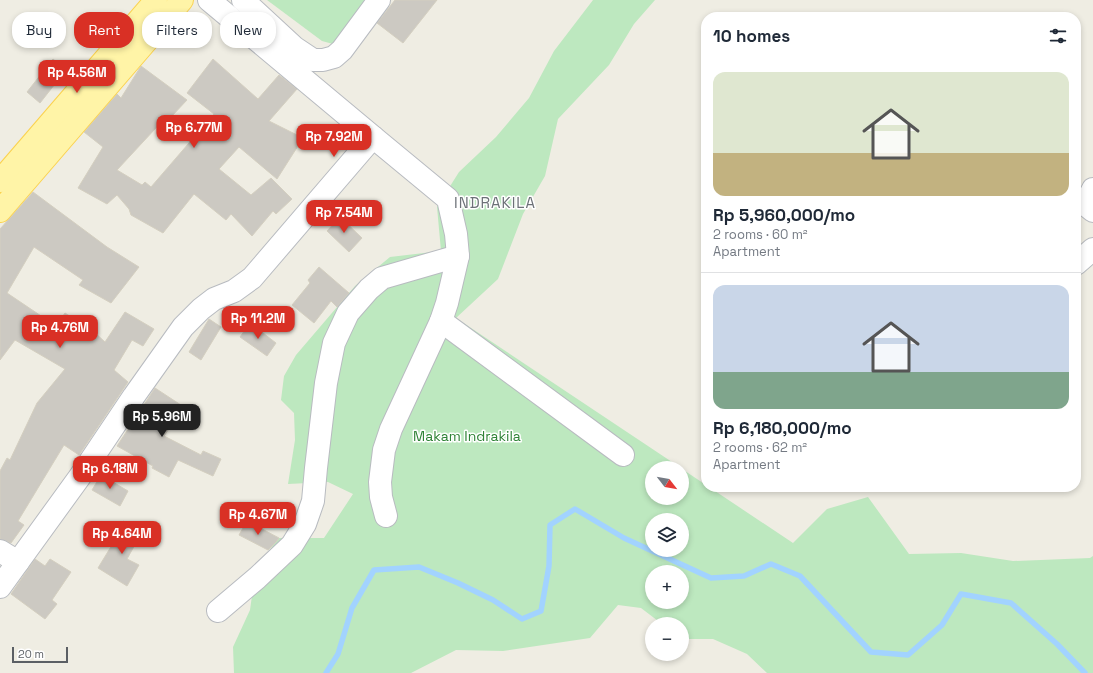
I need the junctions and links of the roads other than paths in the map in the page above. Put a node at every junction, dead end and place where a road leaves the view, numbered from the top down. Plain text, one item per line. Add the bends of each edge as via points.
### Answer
1 (156, 0) edge
2 (182, 0) edge
3 (209, 0) edge
4 (243, 0) edge
5 (379, 0) edge
6 (373, 137) junction
7 (0, 180) edge
8 (1093, 189) edge
9 (0, 211) edge
10 (1093, 211) edge
11 (1093, 249) edge
12 (458, 256) junction
13 (1081, 260) edge
14 (441, 321) junction
15 (623, 455) dead end
16 (386, 516) dead end
17 (0, 551) edge
18 (18, 562) junction
19 (0, 588) edge
20 (218, 611) dead end

1 - 7 main road
2 - 9 main road
3 - 6 street
4 - 5 street via 295,48 313,60 334,57 342,50
6 - 12 street via 448,199
6 - 18 street via 252,278 234,291 214,299 183,327
8 - 10 street via 1086,204
11 - 13 street
12 - 14 street
12 - 20 street via 382,278 348,313 334,343 326,383 313,501 305,524 292,545
14 - 15 street
14 - 16 street via 391,429 384,450 380,482
17 - 18 street
18 - 19 street

